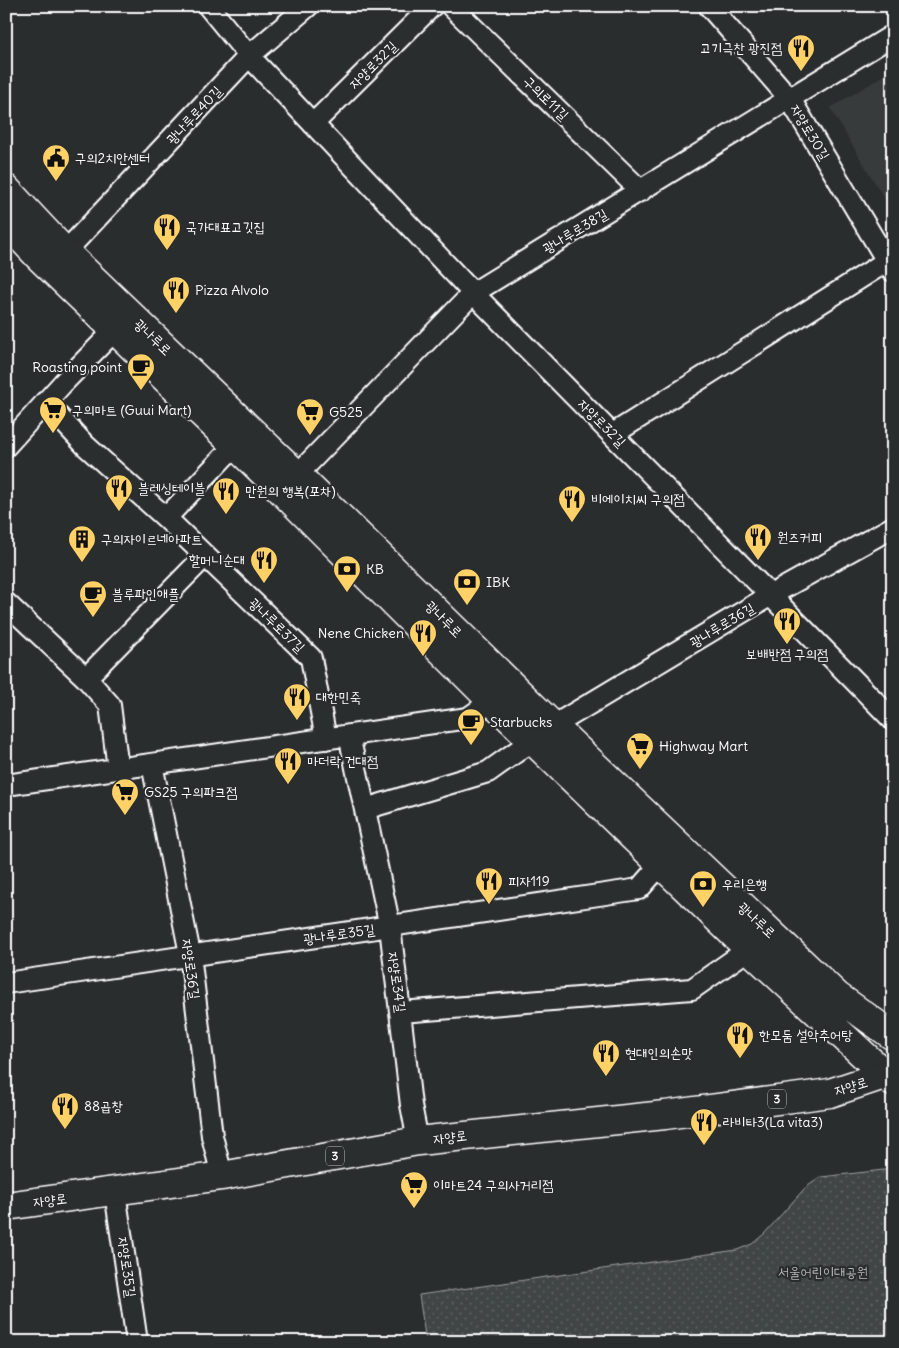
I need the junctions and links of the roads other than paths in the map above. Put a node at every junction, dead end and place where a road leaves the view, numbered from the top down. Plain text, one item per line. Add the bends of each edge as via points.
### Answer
1 (208, 6) edge
2 (308, 6) edge
3 (432, 6) edge
4 (451, 6) edge
5 (709, 6) edge
6 (893, 35) edge
7 (249, 56) junction
8 (790, 99) junction
9 (313, 124) junction
10 (6, 189) edge
11 (641, 191) junction
12 (6, 222) edge
13 (65, 252) junction
14 (890, 266) edge
15 (474, 293) junction
16 (115, 330) junction
17 (45, 402) junction
18 (613, 434) junction
19 (235, 445) junction
20 (6, 446) edge
21 (297, 475) junction
22 (166, 518) junction
23 (893, 527) edge
24 (205, 556) junction
25 (771, 595) junction
26 (6, 603) edge
27 (86, 678) junction
28 (492, 701) junction
29 (893, 720) edge
30 (543, 733) junction
31 (349, 736) junction
32 (326, 739) junction
33 (152, 764) junction
34 (118, 769) junction
35 (6, 785) edge
36 (365, 809) junction
37 (661, 864) junction
38 (390, 927) junction
39 (749, 949) junction
40 (190, 954) junction
41 (6, 983) edge
42 (401, 1012) junction
43 (893, 1036) edge
44 (891, 1076) edge
45 (418, 1141) junction
46 (222, 1176) junction
47 (115, 1192) junction
48 (6, 1206) edge
49 (137, 1342) edge

1 - 7 street, 자양로32길
2 - 7 street, 광나루로40길
3 - 9 street, 자양로32길
4 - 11 street, 구의로11길
5 - 8 street, 자양로30길
6 - 8 street, 광나루로38길
7 - 9 street, 자양로32길
7 - 13 street, 광나루로40길
8 - 11 street, 광나루로38길
8 - 14 street, 자양로30길
9 - 15 street, 자양로32길
10 - 13 main road, 광나루로
11 - 15 street, 광나루로38길
12 - 16 main road, 광나루로
13 - 21 main road, 광나루로
14 - 18 street
15 - 18 street, 자양로32길
15 - 21 street, 광나루로38길
16 - 17 street
16 - 19 main road, 광나루로
17 - 20 street
17 - 22 street, 광나루로37길 via 86,446
18 - 25 street, 자양로32길
19 - 22 street
19 - 28 main road, 광나루로
21 - 30 main road, 광나루로
22 - 24 street, 광나루로37길
23 - 25 street, 광나루로36길
24 - 27 street
24 - 32 street, 광나루로37길 via 311,658
25 - 29 street, 자양로32길
25 - 30 street, 광나루로36길
26 - 27 street
27 - 34 street via 110,704
28 - 30 main road, 광나루로
28 - 31 street via 468,718
30 - 36 street via 488,772
30 - 37 main road, 광나루로
30 - 43 main road, 광나루로 via 837,996
31 - 32 street
31 - 36 street, 자양로34길
32 - 33 street
33 - 34 street
33 - 40 street, 자양로36길
34 - 35 street
36 - 38 street, 자양로34길
37 - 38 street, 광나루로35길 via 639,889
37 - 39 main road, 광나루로
38 - 40 street, 광나루로35길
38 - 42 street, 자양로34길
39 - 42 street, 광나루로 via 692,989
39 - 44 main road, 광나루로
40 - 41 street, 광나루로35길
40 - 46 street, 자양로36길 via 212,1136
42 - 45 street, 자양로34길
44 - 45 main road, 자양로 / 3 via 830,1093 665,1115
45 - 46 main road, 자양로 / 3
46 - 47 main road, 자양로 / 3
47 - 48 main road, 자양로 / 3
47 - 49 street, 자양로35길

